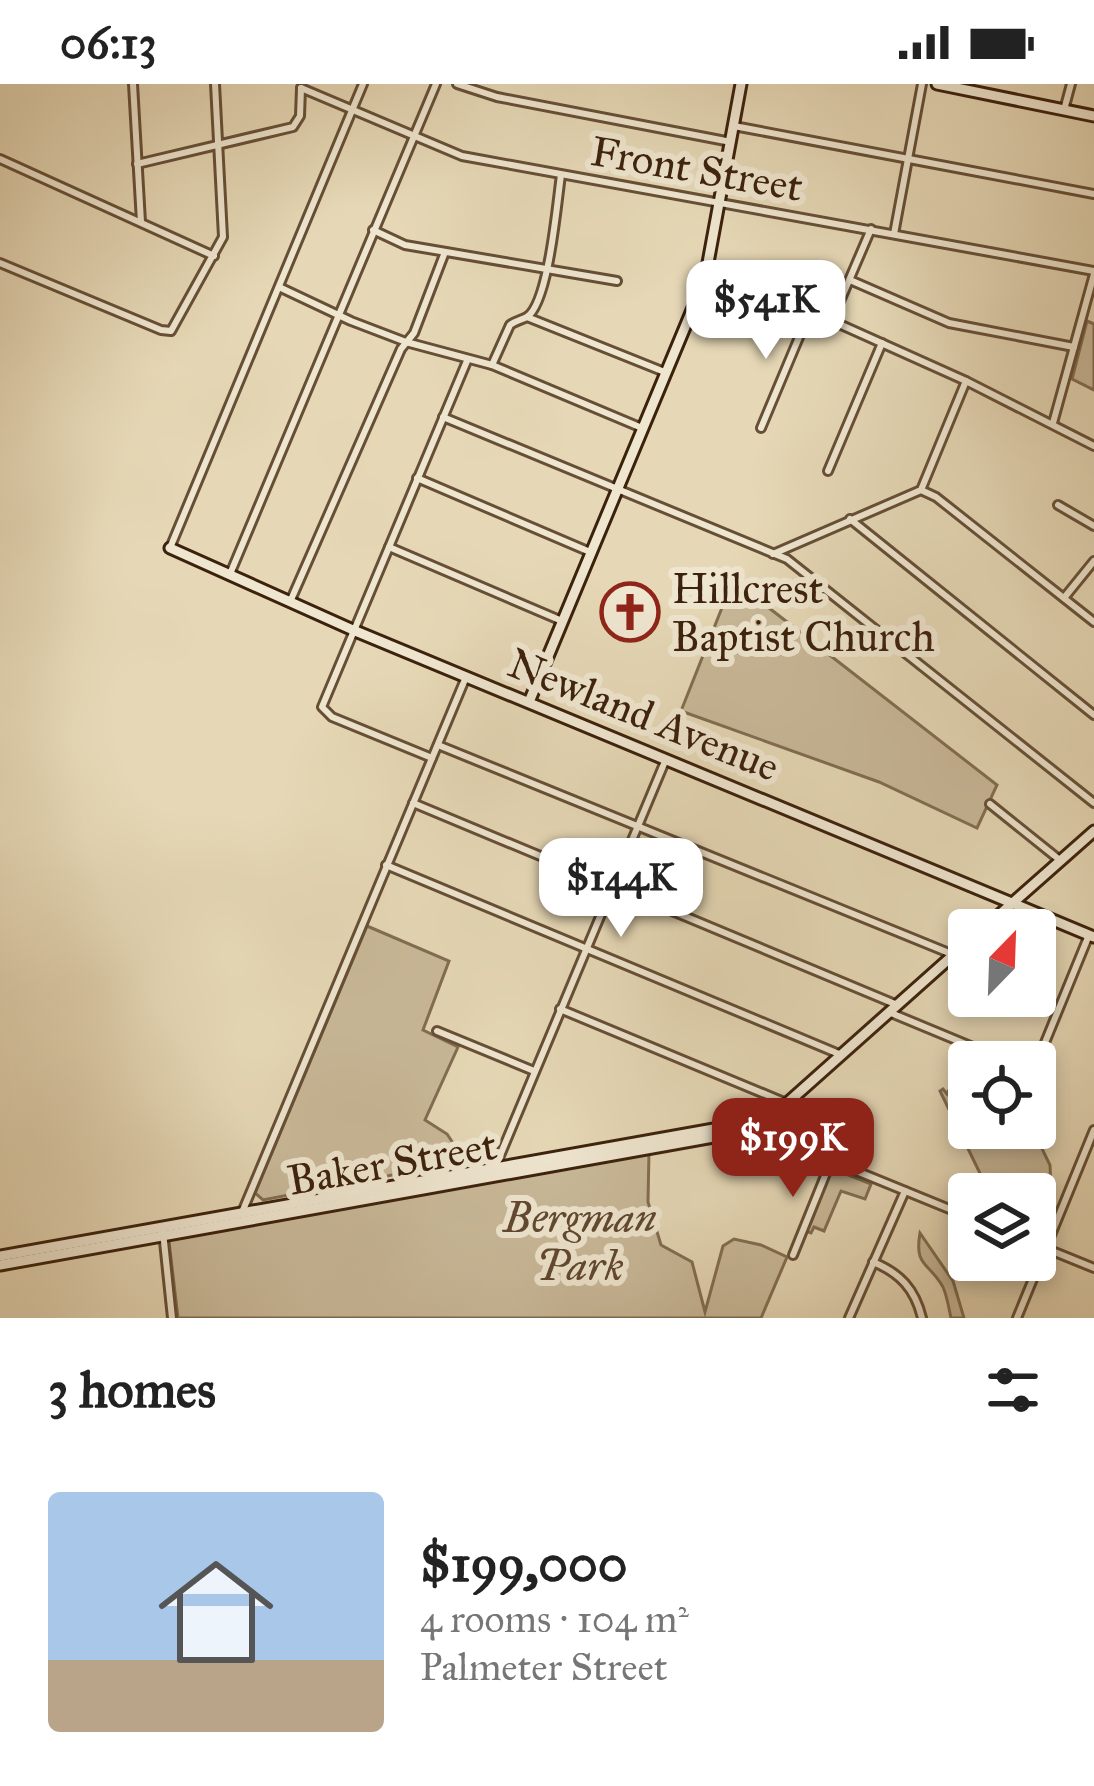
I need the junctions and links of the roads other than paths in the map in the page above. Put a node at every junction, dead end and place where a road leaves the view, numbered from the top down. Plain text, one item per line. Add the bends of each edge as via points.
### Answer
1 (133, 84) edge
2 (215, 84) edge
3 (363, 84) edge
4 (436, 84) edge
5 (457, 84) edge
6 (741, 84) edge
7 (922, 84) edge
8 (937, 84) edge
9 (1071, 84) edge
10 (301, 86) edge
11 (994, 90) edge
12 (352, 110) junction
13 (1064, 110) junction
14 (1094, 116) edge
15 (734, 126) junction
16 (413, 137) junction
17 (731, 142) junction
18 (218, 145) junction
19 (0, 159) edge
20 (908, 160) junction
21 (137, 164) junction
22 (561, 175) junction
23 (1094, 194) edge
24 (721, 203) junction
25 (141, 222) junction
26 (374, 230) junction
27 (871, 230) junction
28 (894, 234) junction
29 (445, 252) junction
30 (214, 256) junction
31 (0, 263) edge
32 (710, 266) junction
33 (545, 271) junction
34 (1094, 273) edge
35 (850, 280) junction
36 (617, 281) dead end
37 (279, 287) junction
38 (810, 311) junction
39 (337, 315) junction
40 (527, 316) junction
41 (831, 321) junction
42 (406, 342) junction
43 (882, 344) junction
44 (1074, 347) junction
45 (467, 361) junction
46 (492, 365) junction
47 (667, 373) junction
48 (966, 381) junction
49 (443, 417) junction
50 (1053, 424) junction
51 (642, 428) junction
52 (761, 428) dead end
53 (1094, 446) edge
54 (827, 471) dead end
55 (417, 478) junction
56 (616, 490) junction
57 (921, 490) junction
58 (1058, 505) dead end
59 (850, 519) junction
60 (1094, 526) edge
61 (388, 547) junction
62 (170, 548) joint
63 (590, 552) junction
64 (771, 554) junction
65 (1094, 561) edge
66 (230, 574) junction
67 (1064, 598) junction
68 (290, 602) junction
69 (562, 621) junction
70 (1094, 622) edge
71 (353, 630) junction
72 (466, 676) junction
73 (529, 702) junction
74 (1094, 715) edge
75 (438, 745) junction
76 (432, 758) junction
77 (666, 759) junction
78 (413, 802) junction
79 (1094, 803) edge
80 (990, 804) dead end
81 (638, 826) junction
82 (1094, 831) edge
83 (1061, 861) junction
84 (386, 865) junction
85 (613, 887) junction
86 (1013, 902) junction
87 (1005, 909) edge
88 (1092, 936) edge
89 (586, 948) junction
90 (948, 953) edge
91 (948, 960) edge
92 (892, 1008) junction
93 (560, 1010) junction
94 (437, 1031) dead end
95 (964, 1041) edge
96 (1046, 1041) edge
97 (838, 1054) junction
98 (534, 1071) junction
99 (784, 1102) junction
100 (772, 1116) junction
101 (731, 1126) junction
102 (754, 1130) junction
103 (1094, 1130) edge
104 (774, 1137) junction
105 (831, 1161) junction
106 (492, 1174) junction
107 (904, 1191) junction
108 (948, 1209) edge
109 (240, 1218) junction
110 (1056, 1222) edge
111 (163, 1233) junction
112 (1056, 1252) edge
113 (793, 1255) dead end
114 (0, 1260) edge
115 (873, 1262) junction
116 (1094, 1268) edge
117 (1032, 1281) edge
118 (172, 1318) edge
119 (850, 1318) edge
120 (922, 1318) edge
121 (1017, 1318) edge

1 - 21 street
2 - 18 street
3 - 12 street
4 - 16 street
5 - 17 street
6 - 15 street
7 - 20 street
8 - 11 street
9 - 13 street
10 - 12 street, Front Street
10 - 18 street via 292,127
11 - 13 street
12 - 16 street, Front Street
12 - 37 street
13 - 14 street
15 - 17 street
15 - 20 street
16 - 22 street, Front Street via 462,156
16 - 26 street
17 - 24 street
18 - 21 street
18 - 30 street via 223,226
19 - 25 street
20 - 23 street
20 - 28 street
21 - 25 street
22 - 24 street, Front Street
22 - 33 street
24 - 27 street, Front Street
24 - 32 street
25 - 30 street
26 - 29 street
26 - 39 street
27 - 28 street, Front Street
27 - 35 street
28 - 34 street, Front Street
29 - 33 street
29 - 42 street
30 - 31 street via 167,332
32 - 38 street
32 - 47 street
33 - 36 street
33 - 40 street
34 - 44 street
35 - 41 street
35 - 44 street via 949,323
37 - 39 street
37 - 62 street
38 - 41 street
38 - 52 street
39 - 42 street
39 - 66 street
40 - 46 street via 510,325
40 - 47 street
41 - 43 street
42 - 45 street
42 - 68 street
43 - 48 street
43 - 54 street
44 - 50 street
45 - 46 street
45 - 49 street
46 - 51 street
47 - 51 street
48 - 50 street
48 - 57 street
49 - 55 street
49 - 56 street
50 - 53 street
51 - 56 street
55 - 61 street
55 - 63 street
56 - 63 street
56 - 64 street
57 - 59 street
57 - 67 street
58 - 60 street
59 - 64 street
59 - 74 street
61 - 69 street
61 - 71 street
62 - 66 street, Newland Avenue
63 - 69 street
64 - 79 street via 800,568
65 - 67 street
66 - 68 street, Newland Avenue
67 - 70 street
68 - 71 street, Newland Avenue
69 - 73 street
71 - 72 street, Newland Avenue
71 - 76 street via 324,711
72 - 73 street, Newland Avenue
72 - 75 street
73 - 77 street, Newland Avenue
75 - 76 street
75 - 81 street
76 - 78 street
77 - 81 street
77 - 86 street, Newland Avenue
78 - 84 street
78 - 85 street
80 - 83 street
81 - 85 street
81 - 90 street
82 - 83 street
83 - 86 street
84 - 89 street
84 - 109 street
85 - 89 street
85 - 92 street
86 - 87 street
86 - 88 street, Newland Avenue
88 - 96 street
89 - 93 street
89 - 97 street
91 - 92 street, Baker Street
92 - 95 street
92 - 97 street, Baker Street
93 - 98 street
93 - 99 street
94 - 98 street
97 - 99 street, Baker Street
98 - 106 street
99 - 100 street, Baker Street
99 - 101 street, Baker Street via 759,1120
100 - 102 street, Baker Street
100 - 104 street
101 - 102 street
101 - 106 street, Baker Street
102 - 104 street
102 - 106 street, Baker Street
103 - 110 street
104 - 105 street
105 - 107 street
105 - 113 street
106 - 109 street, Baker Street
107 - 108 street
107 - 115 street
109 - 111 street, Baker Street
111 - 114 street, Baker Street
111 - 118 street
112 - 116 street
115 - 119 street
115 - 120 street via 906,1284
117 - 121 street

